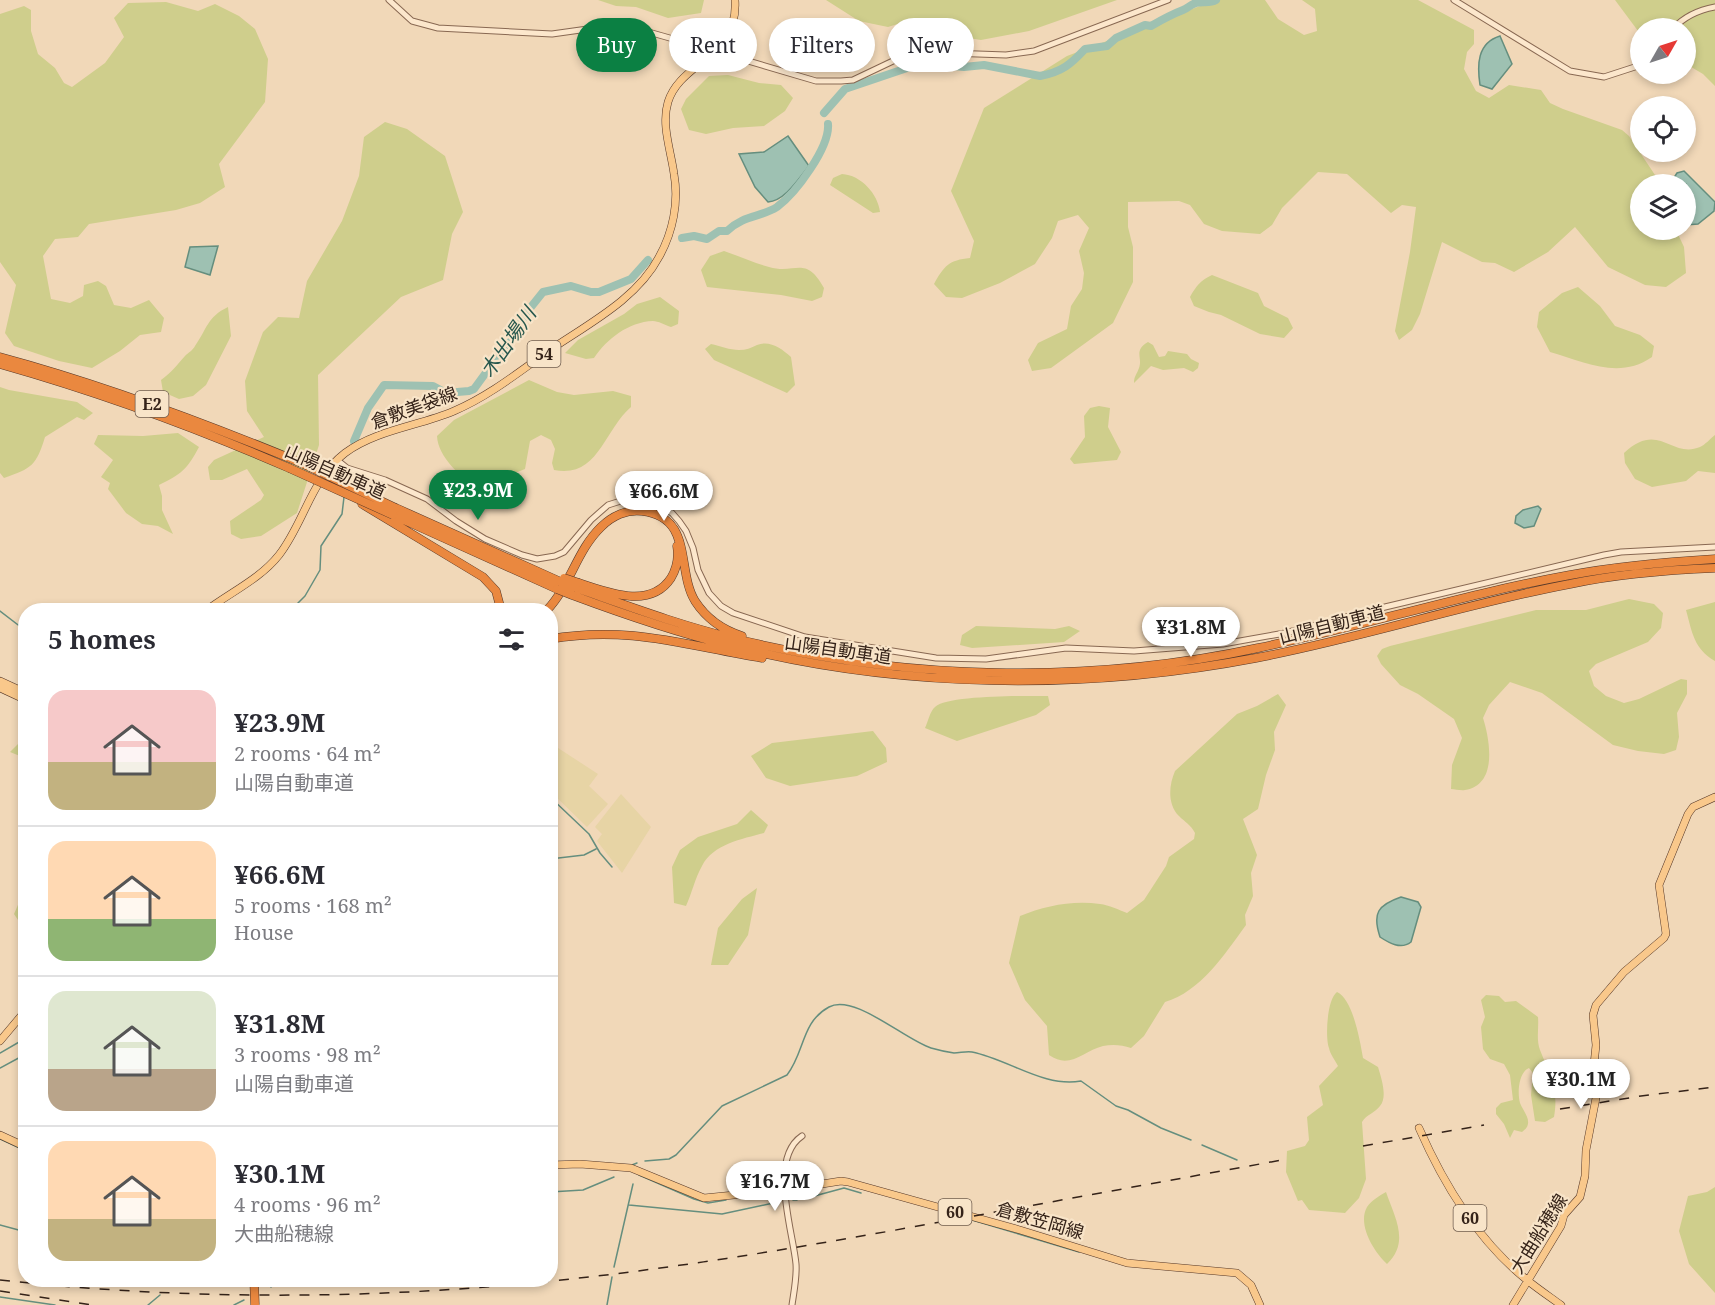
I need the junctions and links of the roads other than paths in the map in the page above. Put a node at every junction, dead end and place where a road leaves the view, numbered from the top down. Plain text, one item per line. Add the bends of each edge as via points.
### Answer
1 (389, 0) edge
2 (735, 0) edge
3 (1168, 0) edge
4 (1454, 0) edge
5 (1715, 7) edge
6 (1688, 18) edge
7 (1630, 68) edge
8 (0, 357) edge
9 (0, 364) edge
10 (337, 460) junction
11 (393, 514) junction
12 (1715, 547) edge
13 (1715, 559) edge
14 (1715, 568) edge
15 (560, 583) junction
16 (576, 588) junction
17 (217, 603) edge
18 (499, 603) edge
19 (553, 603) edge
20 (558, 604) edge
21 (558, 638) edge
22 (776, 648) junction
23 (841, 667) junction
24 (0, 681) edge
25 (0, 688) edge
26 (18, 689) edge
27 (18, 696) edge
28 (1715, 797) edge
29 (18, 1020) edge
30 (0, 1041) edge
31 (1419, 1128) dead end
32 (0, 1136) edge
33 (802, 1136) dead end
34 (18, 1144) edge
35 (558, 1165) edge
36 (783, 1190) junction
37 (1527, 1280) junction
38 (254, 1287) edge
39 (1542, 1291) junction
40 (255, 1305) edge
41 (792, 1305) edge
42 (1260, 1305) edge
43 (1513, 1305) edge
44 (1561, 1305) edge
45 (1568, 1305) edge

1 - 3 street, bridge via 412,21 438,28 552,34 609,26 633,28 816,81 840,81 853,80 921,52 1006,55 1034,51
2 - 10 main road, 倉敷美袋線 / 54 via 725,40 679,83 668,102 665,121 676,185 675,209 660,257 645,278 610,308 476,400 442,416 366,441
4 - 7 street via 1570,71 1604,77
5 - 6 street
8 - 11 highway, 山陽自動車道 / E2, bridge via 72,377 199,421 299,462
9 - 11 highway, 山陽自動車道 / E2, bridge via 196,428
10 - 12 street via 347,468 427,499 485,539 537,559 564,552 608,505 627,500 652,501 679,521 709,593 733,613 806,637 936,658 986,659 1066,648 1134,651 1223,644 1285,633 1604,555
10 - 17 main road, 倉敷美袋線 / 54 via 319,482 271,565
11 - 15 highway, 山陽自動車道 / E2
11 - 15 highway, 山陽自動車道 / E2
11 - 18 highway via 483,577 496,591
13 - 22 highway, 山陽自動車道 / E2 via 1568,575 1255,649 1101,669 923,669
14 - 23 highway, 山陽自動車道 / E2 via 1639,573 1570,584 1258,658 1101,679 1003,681
15 - 16 highway, bridge
15 - 16 highway, 山陽自動車道 / E2, bridge
16 - 20 highway via 629,596 653,593 676,568 678,555 673,536 664,525 646,516 625,517 613,523 593,544
16 - 22 highway, 山陽自動車道 / E2 via 682,624
16 - 23 highway, 山陽自動車道 / E2 via 662,627 728,646
19 - 22 highway via 599,528 623,513 643,511 660,516 676,532 689,588 706,615 731,632
21 - 23 highway via 594,633 633,634 759,658
24 - 26 main road
25 - 27 main road
28 - 37 main road, 大曲船穂線 via 1693,807 1688,814 1660,879 1664,938 1624,972 1596,1005 1596,1098 1580,1197 1564,1215
29 - 30 main road
31 - 37 main road, 60 via 1440,1172 1472,1222
32 - 34 main road
33 - 36 street via 794,1142 789,1156
35 - 36 main road, 倉敷笠岡線 / 60 via 631,1168 704,1198
36 - 41 street via 796,1261
36 - 42 main road, 倉敷笠岡線 / 60 via 848,1182 1127,1263 1237,1273 1251,1285
37 - 39 main road, 60
37 - 43 main road, 大曲船穂線
38 - 40 highway, bridge
39 - 44 main road, 60
39 - 45 main road, 60

